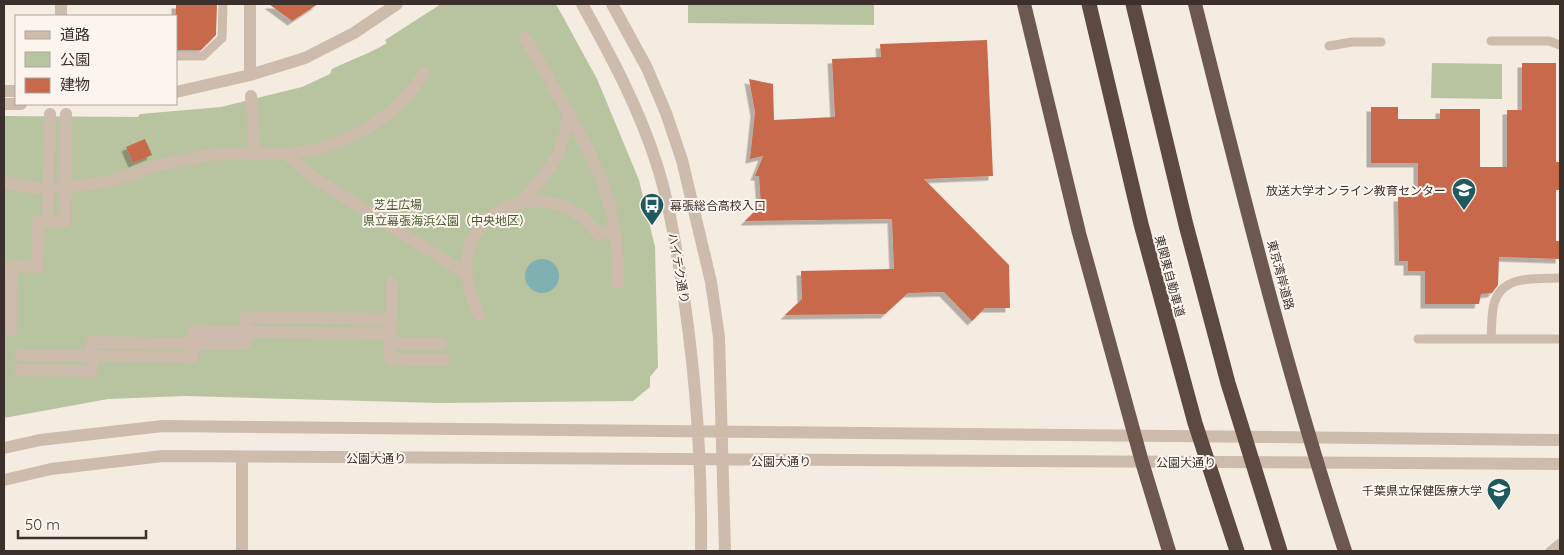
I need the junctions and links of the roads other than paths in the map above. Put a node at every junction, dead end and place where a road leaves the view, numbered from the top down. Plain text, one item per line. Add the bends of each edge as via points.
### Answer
1 (223, 4) edge
2 (250, 4) edge
3 (397, 4) edge
4 (582, 4) edge
5 (612, 4) edge
6 (1024, 4) edge
7 (1089, 4) edge
8 (1133, 4) edge
9 (1195, 4) edge
10 (525, 38) dead end
11 (1491, 41) dead end
12 (1381, 42) dead end
13 (1560, 45) edge
14 (1329, 46) dead end
15 (178, 56) edge
16 (424, 73) dead end
17 (250, 74) junction
18 (178, 92) edge
19 (251, 96) dead end
20 (568, 112) junction
21 (50, 114) dead end
22 (66, 114) dead end
23 (255, 153) junction
24 (286, 154) junction
25 (4, 182) edge
26 (66, 188) junction
27 (49, 189) junction
28 (522, 202) junction
29 (48, 221) junction
30 (615, 228) junction
31 (467, 274) junction
32 (1560, 278) edge
33 (391, 283) dead end
34 (618, 283) dead end
35 (479, 315) dead end
36 (290, 318) junction
37 (322, 318) junction
38 (391, 319) junction
39 (11, 331) dead end
40 (246, 332) junction
41 (290, 332) junction
42 (322, 333) junction
43 (390, 339) junction
44 (1418, 339) dead end
45 (1490, 339) junction
46 (1560, 340) edge
47 (145, 343) junction
48 (194, 344) junction
49 (442, 344) dead end
50 (20, 354) dead end
51 (46, 355) junction
52 (92, 356) junction
53 (145, 356) junction
54 (444, 360) dead end
55 (20, 370) dead end
56 (45, 370) junction
57 (697, 431) junction
58 (722, 431) junction
59 (1135, 434) junction
60 (1310, 438) junction
61 (1560, 440) edge
62 (4, 448) edge
63 (242, 458) junction
64 (698, 461) junction
65 (723, 461) junction
66 (1142, 462) junction
67 (1317, 463) junction
68 (1560, 464) edge
69 (4, 480) edge
70 (1560, 543) edge
71 (242, 551) edge
72 (701, 551) edge
73 (725, 551) edge
74 (1169, 551) edge
75 (1237, 551) edge
76 (1280, 551) edge
77 (1345, 551) edge
78 (1550, 551) edge

1 - 15 lane via 222,38 203,56
2 - 17 street
3 - 17 street via 354,33 305,58
4 - 57 street, ハイテク通り via 619,71 658,165 690,333
5 - 58 street via 647,68 666,113 698,222 719,338
6 - 59 highway via 1079,233
7 - 75 highway, 東関東自動車道, bridge via 1141,224 1195,423
8 - 76 highway, bridge via 1228,383
9 - 60 highway, 東京湾岸道路
10 - 20 street
11 - 13 lane via 1549,41
12 - 14 lane
16 - 24 street via 396,107 360,133 316,150
17 - 18 street
19 - 23 street
20 - 28 street via 564,139 555,162
20 - 30 street via 603,180
21 - 27 street
22 - 26 street
23 - 24 street
23 - 26 street via 209,155 159,165 114,180
24 - 31 street via 311,176
25 - 27 street
26 - 27 street
26 - 29 street via 65,221
27 - 29 street
28 - 30 street via 544,200 567,208 578,214 599,235
28 - 31 street via 493,216 472,240
29 - 39 street via 38,221 37,267 12,266
30 - 34 street
31 - 35 street
32 - 45 lane via 1519,279 1507,285 1494,303
33 - 38 street
36 - 37 street
36 - 40 street via 246,317
36 - 41 street
37 - 38 street
37 - 42 street
38 - 43 street
40 - 41 street
40 - 48 street via 246,344
41 - 42 street
42 - 43 street
43 - 49 street
43 - 54 street via 390,359
44 - 45 lane
45 - 46 lane
47 - 48 street
47 - 52 street via 92,342
47 - 53 street
48 - 53 street via 194,357
50 - 51 street
51 - 52 street
51 - 56 street
52 - 53 street
52 - 56 street via 92,371
55 - 56 street
57 - 58 street
57 - 62 street via 163,426 40,440
57 - 64 street, ハイテク通り
58 - 59 street
58 - 65 street
59 - 60 street
59 - 66 highway
60 - 61 street
60 - 67 highway, 東京湾岸道路
63 - 64 street, 公園大通り
63 - 69 street, 公園大通り via 163,456 104,461
63 - 71 street
64 - 65 street, 公園大通り
64 - 72 street, ハイテク通り
65 - 66 street, 公園大通り
65 - 73 street
66 - 67 street, 公園大通り
66 - 74 highway
67 - 68 street, 公園大通り
67 - 77 highway, 東京湾岸道路
70 - 78 lane

